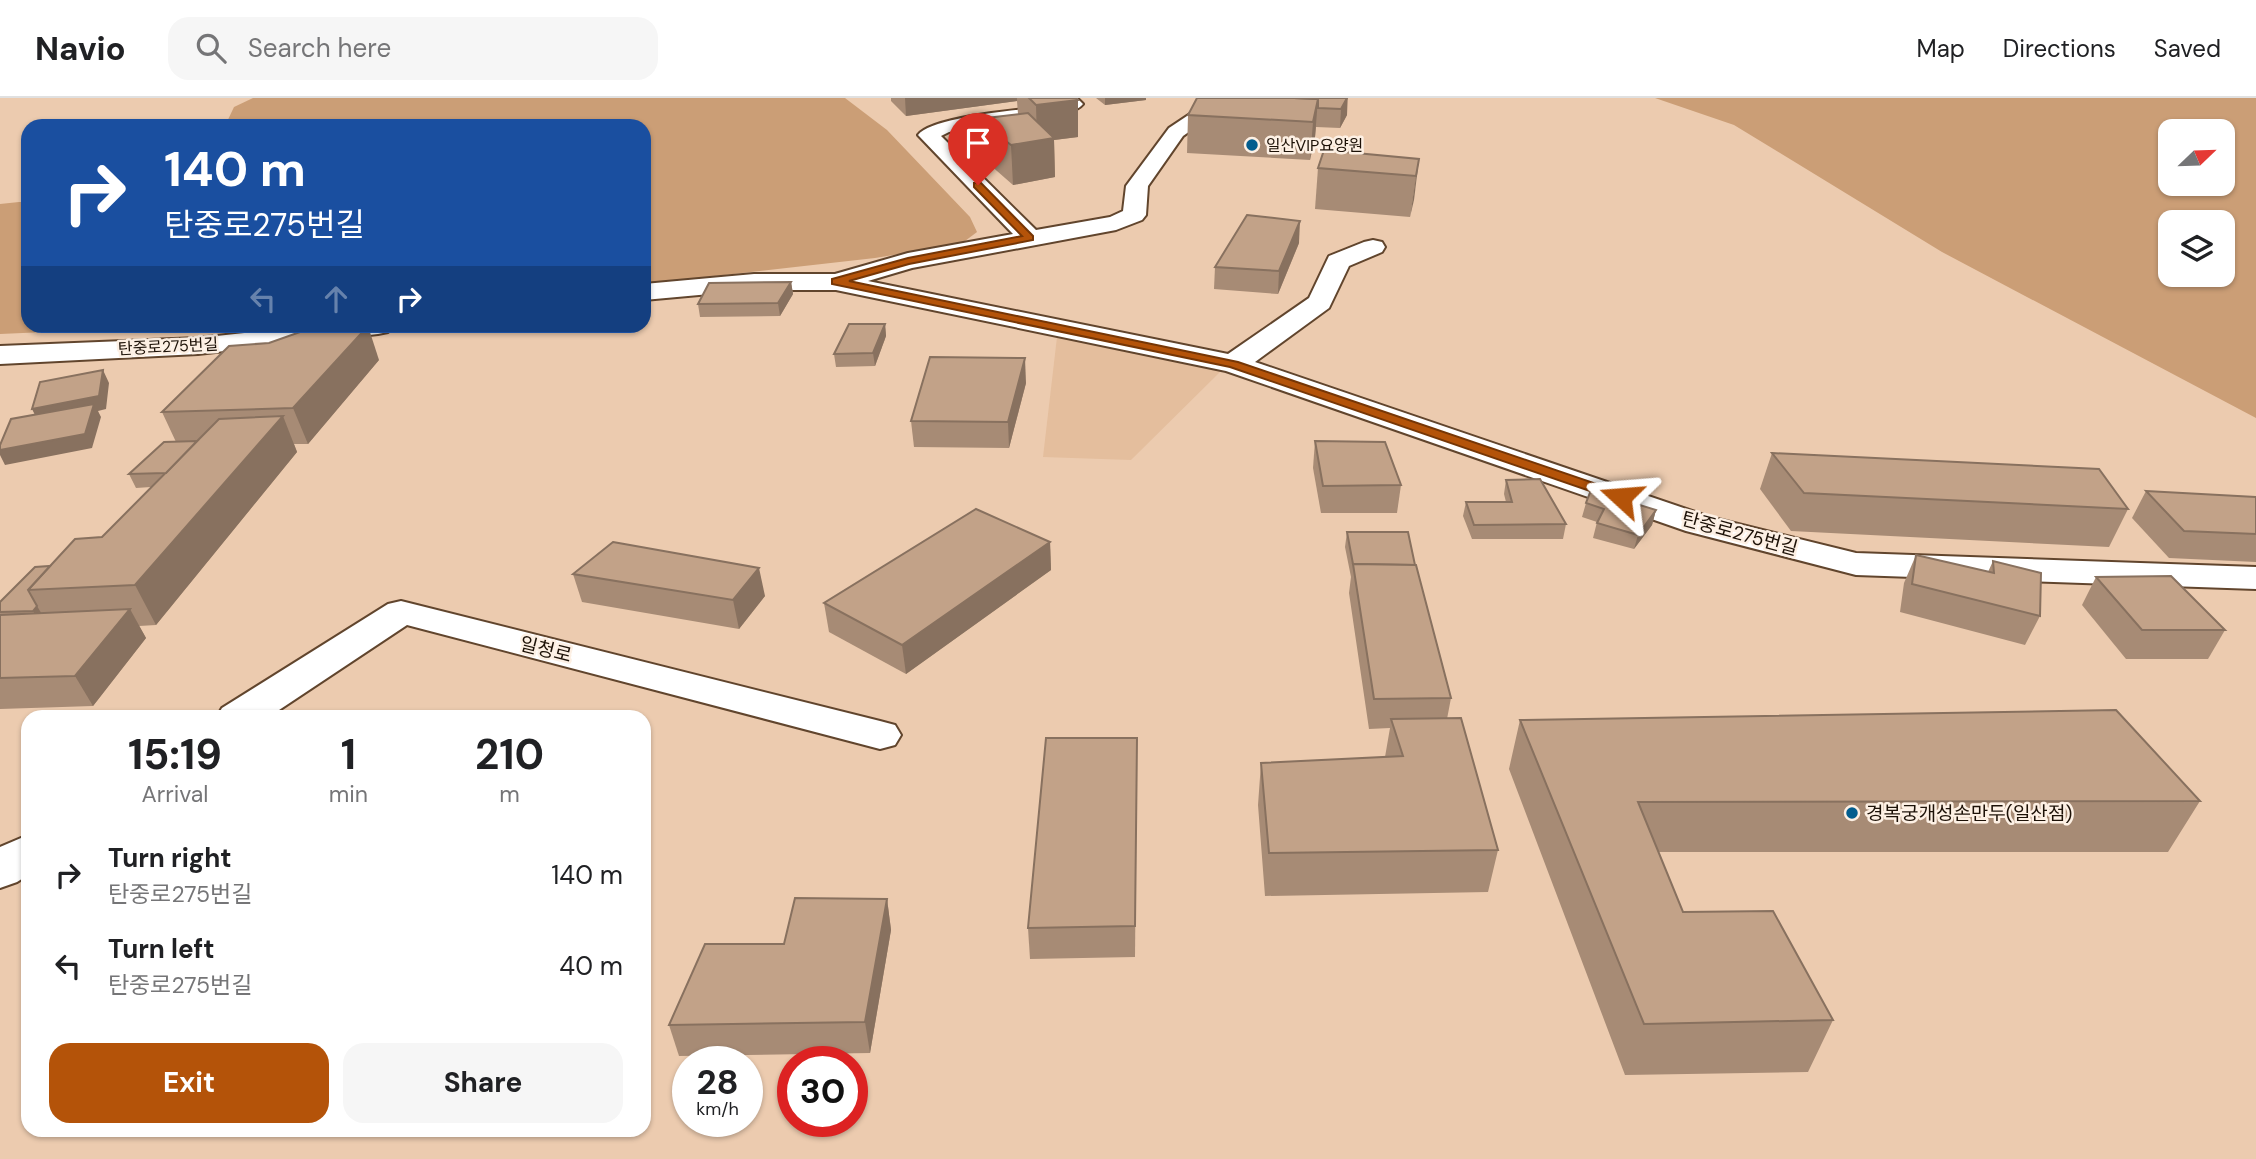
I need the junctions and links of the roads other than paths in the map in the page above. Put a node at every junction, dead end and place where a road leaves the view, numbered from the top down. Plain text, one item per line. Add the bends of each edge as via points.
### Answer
1 (1065, 98) edge
2 (1227, 98) edge
3 (969, 147) dead end
4 (943, 150) junction
5 (1030, 238) junction
6 (1373, 247) dead end
7 (836, 282) junction
8 (651, 291) edge
9 (315, 333) edge
10 (0, 355) edge
11 (1233, 365) junction
12 (2256, 578) edge
13 (249, 710) edge
14 (880, 734) dead end
15 (21, 856) edge
16 (0, 870) edge

1 - 4 street via 1073,104 1058,111 944,127 928,135
2 - 5 street, 탄중로275번길 via 1176,132 1138,186 1134,215 1116,223
3 - 4 street
4 - 5 street
5 - 7 street, 탄중로275번길 via 908,261
6 - 11 street via 1338,261 1320,302
7 - 8 street, 탄중로275번길 via 754,282
7 - 11 street, 탄중로275번길
9 - 10 street, 탄중로275번길 via 198,346
11 - 12 street, 탄중로275번길 via 1698,524 1856,564
13 - 14 street, 일청로 via 401,612
15 - 16 street

